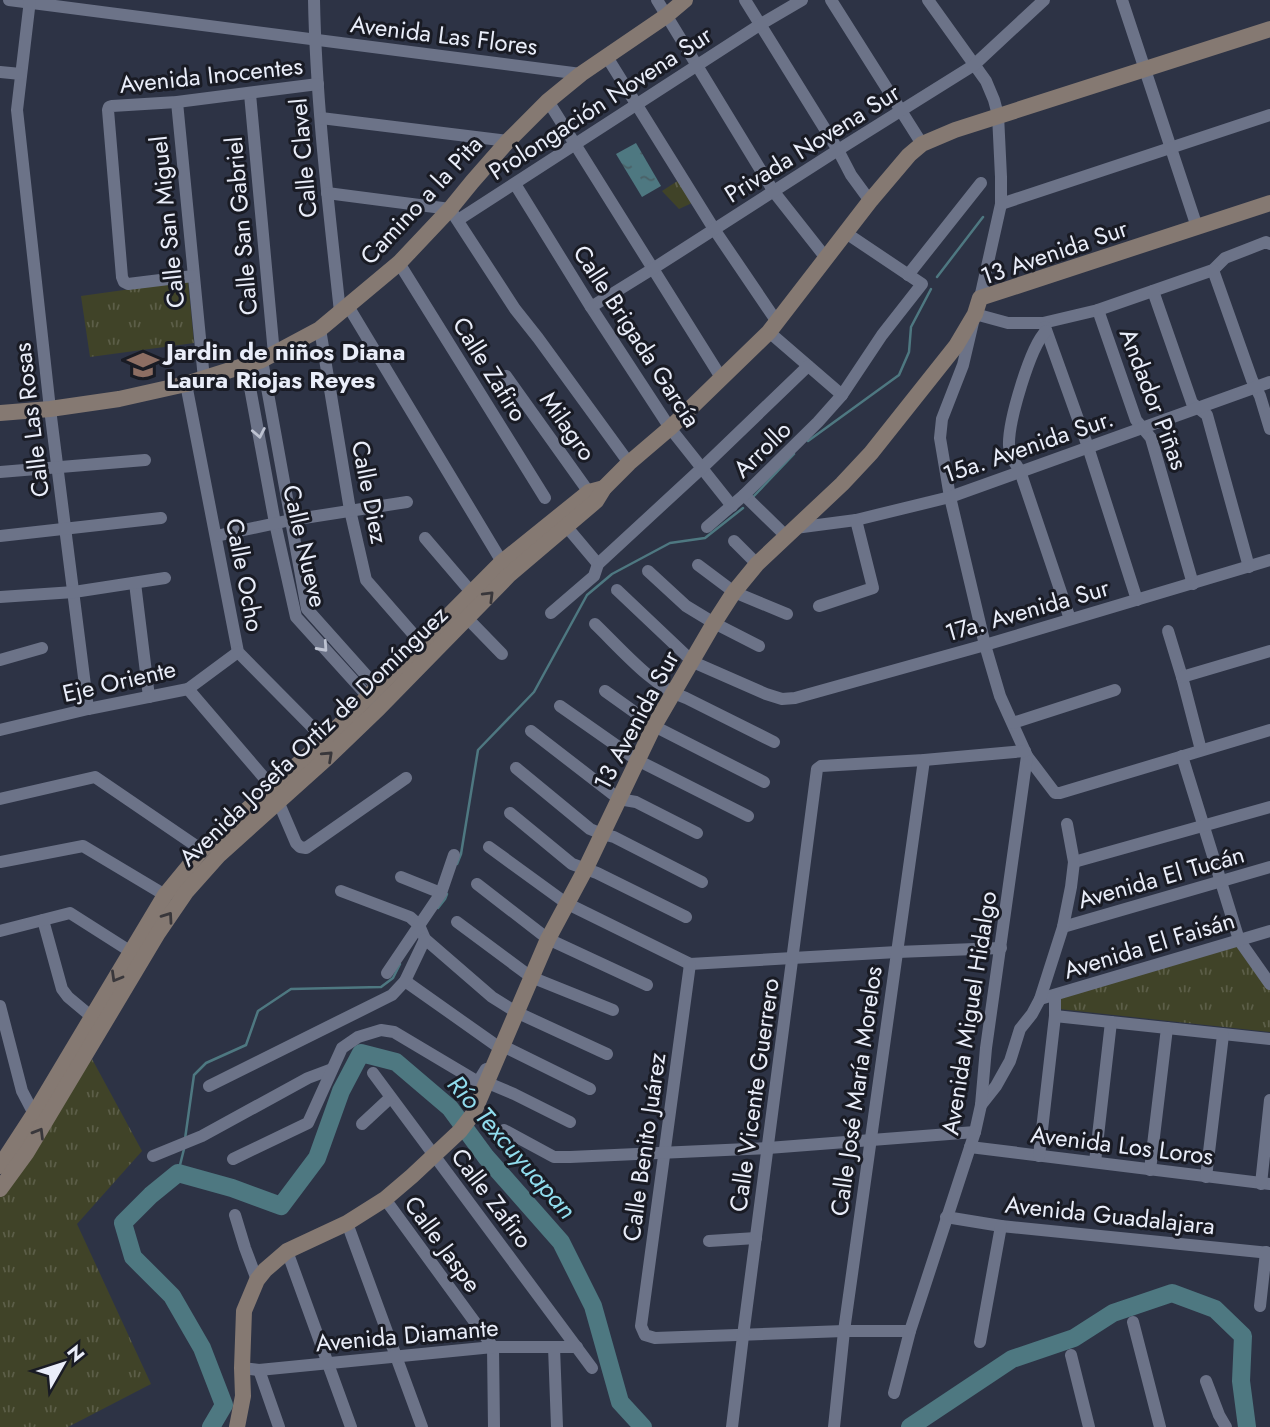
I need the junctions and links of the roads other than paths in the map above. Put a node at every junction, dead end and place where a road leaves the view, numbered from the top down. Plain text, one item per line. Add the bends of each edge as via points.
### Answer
1 (9, 0) edge
2 (314, 0) edge
3 (657, 0) edge
4 (685, 0) edge
5 (746, 0) edge
6 (802, 0) edge
7 (831, 0) edge
8 (928, 0) edge
9 (1044, 0) edge
10 (1122, 0) edge
11 (30, 1) edge
12 (666, 16) junction
13 (761, 24) junction
14 (1270, 29) edge
15 (315, 40) junction
16 (607, 57) junction
17 (974, 65) junction
18 (697, 66) junction
19 (1145, 70) junction
20 (0, 72) edge
21 (21, 74) junction
22 (581, 74) junction
23 (318, 84) junction
24 (250, 94) junction
25 (177, 102) junction
26 (548, 102) junction
27 (636, 105) junction
28 (901, 111) junction
29 (998, 115) junction
30 (1270, 116) edge
31 (321, 118) junction
32 (508, 141) junction
33 (574, 144) junction
34 (922, 144) junction
35 (1170, 149) junction
36 (838, 150) junction
37 (981, 183) dead end
38 (515, 184) junction
39 (774, 192) junction
40 (327, 193) junction
41 (870, 201) junction
42 (1270, 203) edge
43 (1000, 204) junction
44 (454, 215) junction
45 (1197, 227) junction
46 (714, 229) junction
47 (846, 233) junction
48 (1269, 243) edge
49 (826, 258) junction
50 (400, 263) junction
51 (654, 268) junction
52 (1213, 270) junction
53 (908, 275) junction
54 (193, 276) junction
55 (1153, 291) junction
56 (980, 298) junction
57 (591, 307) junction
58 (344, 309) junction
59 (1098, 310) junction
60 (975, 314) junction
61 (773, 327) junction
62 (1045, 327) junction
63 (320, 329) junction
64 (268, 357) junction
65 (246, 366) junction
66 (808, 366) junction
67 (506, 376) dead end
68 (204, 379) junction
69 (722, 379) junction
70 (1270, 382) edge
71 (187, 384) junction
72 (1255, 387) junction
73 (842, 395) junction
74 (50, 409) junction
75 (1198, 409) junction
76 (0, 413) edge
77 (670, 428) junction
78 (1143, 428) junction
79 (1270, 429) edge
80 (1088, 447) junction
81 (145, 460) dead end
82 (629, 463) junction
83 (58, 468) junction
84 (702, 468) junction
85 (1020, 471) junction
86 (0, 472) edge
87 (596, 493) junction
88 (744, 495) junction
89 (950, 497) junction
90 (545, 498) dead end
91 (407, 502) dead end
92 (732, 506) junction
93 (350, 510) junction
94 (161, 518) dead end
95 (291, 520) junction
96 (856, 520) junction
97 (275, 523) junction
98 (566, 526) junction
99 (65, 527) junction
100 (707, 527) dead end
101 (790, 532) junction
102 (0, 536) edge
103 (216, 536) junction
104 (425, 538) dead end
105 (734, 541) dead end
106 (1270, 560) edge
107 (502, 562) junction
108 (598, 564) junction
109 (757, 564) junction
110 (698, 565) dead end
111 (1249, 567) junction
112 (648, 571) dead end
113 (165, 578) dead end
114 (135, 583) junction
115 (1193, 584) junction
116 (617, 590) dead end
117 (74, 592) junction
118 (734, 592) junction
119 (472, 593) junction
120 (0, 597) edge
121 (1137, 600) junction
122 (819, 606) dead end
123 (551, 613) dead end
124 (787, 614) dead end
125 (467, 618) junction
126 (1070, 619) junction
127 (714, 623) junction
128 (595, 624) dead end
129 (1168, 631) dead end
130 (421, 643) junction
131 (985, 645) junction
132 (759, 646) dead end
133 (42, 648) dead end
134 (1270, 651) edge
135 (238, 652) junction
136 (502, 654) dead end
137 (0, 660) edge
138 (693, 662) junction
139 (1182, 677) junction
140 (188, 689) junction
141 (1115, 690) dead end
142 (605, 691) dead end
143 (673, 694) junction
144 (149, 697) junction
145 (378, 698) junction
146 (561, 706) dead end
147 (88, 709) junction
148 (1013, 723) junction
149 (654, 726) junction
150 (0, 730) edge
151 (1270, 730) edge
152 (531, 731) dead end
153 (325, 740) junction
154 (774, 742) dead end
155 (1201, 750) junction
156 (1026, 753) junction
157 (1182, 756) junction
158 (637, 760) junction
159 (923, 760) junction
160 (516, 768) dead end
161 (406, 778) dead end
162 (764, 782) dead end
163 (275, 794) junction
164 (0, 799) edge
165 (619, 799) junction
166 (1270, 807) edge
167 (510, 813) dead end
168 (748, 816) dead end
169 (1067, 824) dead end
170 (1204, 825) junction
171 (696, 833) dead end
172 (602, 834) junction
173 (489, 847) dead end
174 (202, 850) junction
175 (454, 855) dead end
176 (0, 862) edge
177 (1074, 862) junction
178 (1270, 867) edge
179 (585, 870) junction
180 (401, 877) dead end
181 (1222, 881) junction
182 (702, 882) dead end
183 (477, 884) dead end
184 (341, 891) dead end
185 (441, 893) junction
186 (165, 895) junction
187 (566, 903) junction
188 (686, 917) dead end
189 (43, 920) junction
190 (457, 922) dead end
191 (419, 925) junction
192 (1063, 927) junction
193 (0, 931) edge
194 (1270, 931) edge
195 (425, 939) junction
196 (548, 939) junction
197 (1239, 940) junction
198 (1001, 948) junction
199 (897, 951) junction
200 (136, 955) junction
201 (793, 959) junction
202 (691, 964) junction
203 (387, 973) dead end
204 (531, 977) junction
205 (1269, 980) edge
206 (405, 981) junction
207 (647, 985) dead end
208 (1055, 995) junction
209 (1040, 999) junction
210 (0, 1006) edge
211 (613, 1010) dead end
212 (516, 1012) junction
213 (1055, 1016) junction
214 (92, 1017) junction
215 (1111, 1022) junction
216 (1167, 1028) junction
217 (1223, 1035) junction
218 (1270, 1039) edge
219 (500, 1046) junction
220 (607, 1054) dead end
221 (332, 1069) junction
222 (373, 1073) dead end
223 (483, 1083) junction
224 (209, 1086) dead end
225 (590, 1089) dead end
226 (390, 1098) junction
227 (1270, 1100) edge
228 (981, 1105) junction
229 (34, 1114) junction
230 (570, 1122) dead end
231 (362, 1124) dead end
232 (504, 1130) dead end
233 (975, 1132) junction
234 (871, 1141) junction
235 (970, 1147) junction
236 (768, 1148) junction
237 (665, 1154) junction
238 (153, 1156) dead end
239 (435, 1156) junction
240 (1039, 1156) junction
241 (233, 1159) dead end
242 (1, 1162) edge
243 (1095, 1162) junction
244 (1150, 1170) junction
245 (1206, 1177) junction
246 (1265, 1184) edge
247 (0, 1189) edge
248 (385, 1199) junction
249 (235, 1215) dead end
250 (946, 1217) junction
251 (348, 1223) junction
252 (1001, 1226) junction
253 (756, 1238) junction
254 (709, 1241) dead end
255 (287, 1251) junction
256 (1268, 1253) edge
257 (257, 1280) junction
258 (1260, 1306) dead end
259 (1133, 1322) dead end
260 (844, 1331) junction
261 (910, 1331) junction
262 (743, 1336) junction
263 (980, 1342) dead end
264 (492, 1347) junction
265 (554, 1347) junction
266 (577, 1347) junction
267 (1071, 1355) dead end
268 (396, 1356) junction
269 (328, 1362) junction
270 (242, 1368) junction
271 (592, 1368) dead end
272 (259, 1370) junction
273 (1206, 1381) dead end
274 (894, 1393) dead end
275 (237, 1427) edge
276 (279, 1427) edge
277 (351, 1427) edge
278 (422, 1427) edge
279 (494, 1427) edge
280 (557, 1427) edge
281 (732, 1427) edge
282 (834, 1427) edge
283 (1089, 1427) edge
284 (1160, 1427) edge
285 (1226, 1427) edge

1 - 11 street, Avenida Las Flores
2 - 15 street, Calle Clavel
3 - 12 street
4 - 12 main road, Camino a la Pita
5 - 13 street
6 - 13 street, Prolongación Novena Sur
7 - 28 street
8 - 17 street
9 - 17 street, Privada Novena Sur
10 - 19 street
11 - 15 street, Avenida Las Flores
11 - 21 street, Calle Las Rosas
12 - 16 main road, Camino a la Pita
12 - 18 street
13 - 18 street, Prolongación Novena Sur
13 - 36 street
14 - 19 main road, Avenida Josefa Ortiz de Domínguez
15 - 22 street, Avenida Las Flores
15 - 23 street, Calle Clavel
16 - 22 main road, Camino a la Pita
16 - 27 street
17 - 28 street, Privada Novena Sur
17 - 29 street via 986,81
18 - 27 street, Prolongación Novena Sur
18 - 39 street
19 - 29 main road, Avenida Josefa Ortiz de Domínguez
19 - 35 street
20 - 21 street
21 - 74 street, Calle Las Rosas via 17,110
22 - 26 main road, Camino a la Pita
23 - 24 street, Avenida Inocentes
23 - 31 street, Calle Clavel
24 - 25 street, Avenida Inocentes
24 - 64 street, Calle San Gabriel
25 - 54 street, Calle San Miguel
25 - 54 street, Avenida Inocentes via 109,107 122,278 128,284
26 - 32 main road, Camino a la Pita
26 - 33 street
27 - 33 street, Prolongación Novena Sur
27 - 46 street
28 - 34 street
28 - 36 street, Privada Novena Sur
29 - 34 main road, Avenida Josefa Ortiz de Domínguez
29 - 43 street
30 - 35 street
31 - 32 street
31 - 40 street, Calle Clavel
32 - 44 main road, Camino a la Pita
33 - 38 street, Prolongación Novena Sur
33 - 51 street
34 - 41 main road, Avenida Josefa Ortiz de Domínguez
35 - 43 street
35 - 45 street
36 - 39 street, Privada Novena Sur
36 - 41 street
37 - 53 street
38 - 44 street, Prolongación Novena Sur
38 - 57 street, Calle Brigada García
39 - 46 street, Privada Novena Sur
39 - 49 street
40 - 44 street
40 - 58 street, Calle Clavel
41 - 47 main road, Avenida Josefa Ortiz de Domínguez
42 - 45 main road, 13 Avenida Sur
43 - 56 street
44 - 50 main road, Camino a la Pita
44 - 82 street via 514,309
45 - 56 main road, 13 Avenida Sur
46 - 51 street, Privada Novena Sur
46 - 61 street
47 - 49 main road, Avenida Josefa Ortiz de Domínguez
47 - 53 street
48 - 52 street via 1225,258
49 - 61 main road, Avenida Josefa Ortiz de Domínguez
50 - 58 main road, Camino a la Pita
50 - 90 street, Calle Zafiro
51 - 57 street, Privada Novena Sur
51 - 69 street
52 - 55 street
52 - 72 street
53 - 73 street, Arrollo via 922,284
54 - 68 street, Calle San Miguel
55 - 59 street
55 - 75 street
56 - 60 main road, 13 Avenida Sur
57 - 77 street, Calle Brigada García
58 - 63 main road, Camino a la Pita
58 - 107 street
59 - 62 street
59 - 78 street, Andador Piñas via 1136,420
60 - 62 street
60 - 89 street via 963,365 942,419 940,438
60 - 101 main road, 13 Avenida Sur via 956,346 871,453
61 - 66 street
61 - 69 main road, Avenida Josefa Ortiz de Domínguez
62 - 80 street
62 - 85 street via 1012,419 1009,447
63 - 64 main road, Camino a la Pita
63 - 93 street, Calle Diez
64 - 65 main road, Camino a la Pita
64 - 95 street, Calle Nueve
65 - 68 main road, Camino a la Pita
65 -> 97 street, Calle Nueve
66 - 73 street
66 - 84 street
67 - 87 street, Milagro
68 - 71 main road, Camino a la Pita
69 - 77 main road, Avenida Josefa Ortiz de Domínguez
70 - 72 street, 15a. Avenida Sur.
71 - 74 main road, Camino a la Pita
71 - 103 street, Calle Ocho
72 - 75 street, 15a. Avenida Sur.
72 - 79 street
73 - 88 street, Arrollo
74 - 76 main road, Camino a la Pita
74 - 83 street, Calle Las Rosas
75 - 78 street, 15a. Avenida Sur.
75 - 111 street via 1207,415
77 - 82 main road, Avenida Josefa Ortiz de Domínguez
77 - 84 street, Calle Brigada García
78 - 80 street, 15a. Avenida Sur.
78 - 115 street, Andador Piñas via 1151,438
80 - 85 street, 15a. Avenida Sur.
80 - 121 street
81 - 83 street
82 - 87 main road, Avenida Josefa Ortiz de Domínguez
83 - 86 street
83 - 99 street, Calle Las Rosas
84 - 92 street, Calle Brigada García
84 - 108 street
85 - 89 street, 15a. Avenida Sur.
85 - 126 street
87 - 98 main road, Avenida Josefa Ortiz de Domínguez
87 - 107 main road, Avenida Josefa Ortiz de Domínguez
88 - 92 street, Arrollo
88 - 101 street
89 - 96 street, 15a. Avenida Sur.
89 - 131 street
91 - 93 street
92 - 100 street, Arrollo
93 - 95 street
93 - 130 street, Calle Diez via 366,580
94 - 99 street
95 - 97 street
95 - 145 street, Calle Nueve via 307,609
96 - 101 street, 15a. Avenida Sur.
96 - 122 street via 873,589
97 - 103 street
97 -> 145 street, Calle Nueve via 296,617
98 - 108 street
125 -> 98 main road, Avenida Josefa Ortiz de Domínguez
99 - 102 street
99 - 117 street, Calle Las Rosas
101 - 109 main road, 13 Avenida Sur
103 - 135 street, Calle Ocho
104 - 119 street
105 - 109 street
106 - 111 street, 17a. Avenida Sur
107 - 119 main road, Avenida Josefa Ortiz de Domínguez
108 - 123 street via 594,576
109 - 118 main road, 13 Avenida Sur
110 - 118 street
111 - 115 street, 17a. Avenida Sur
112 - 127 street via 686,606
113 - 114 street
114 - 117 street
114 - 144 street
115 - 121 street, 17a. Avenida Sur
116 - 138 street
117 - 120 street
117 - 147 street, Calle Las Rosas
118 - 124 street
118 - 127 main road, 13 Avenida Sur
119 - 130 main road, Avenida Josefa Ortiz de Domínguez
121 - 126 street, 17a. Avenida Sur
125 - 136 street
125 - 145 main road, Avenida Josefa Ortiz de Domínguez
126 - 131 street, 17a. Avenida Sur
127 - 132 street
127 - 138 main road, 13 Avenida Sur
128 - 143 street
129 - 139 street
130 - 145 main road, Avenida Josefa Ortiz de Domínguez
131 - 138 street, 17a. Avenida Sur via 782,699
131 - 148 street
133 - 137 street
134 - 139 street
135 - 140 street, Eje Oriente
135 - 153 street, Calle Ocho
138 - 143 main road, 13 Avenida Sur
139 - 155 street
140 - 144 street, Eje Oriente
140 - 163 street
141 - 148 street
142 - 149 street
143 - 149 main road, 13 Avenida Sur
143 - 154 street
144 - 147 street, Eje Oriente
145 - 153 main road, Avenida Josefa Ortiz de Domínguez
163 -> 145 main road, Avenida Josefa Ortiz de Domínguez via 328,757
146 - 158 street
147 - 150 street, Eje Oriente
148 - 156 street
149 - 158 main road, 13 Avenida Sur
149 - 162 street
151 - 155 street
152 - 165 street
153 - 163 main road, Avenida Josefa Ortiz de Domínguez
155 - 157 street
156 - 157 street via 1055,793
156 - 159 street
156 - 198 street, Avenida Miguel Hidalgo
157 - 170 street
158 - 165 main road, 13 Avenida Sur
158 - 168 street
159 - 199 street, Calle José María Morelos
159 - 201 street, Calle Vicente Guerrero via 817,769
160 - 172 street
161 - 163 street via 306,848 296,843
163 - 174 main road, Avenida Josefa Ortiz de Domínguez
200 -> 163 main road, Avenida Josefa Ortiz de Domínguez
164 - 174 street via 95,778
165 - 171 street via 636,802
165 - 172 main road, 13 Avenida Sur
166 - 170 street
167 - 179 street
169 - 177 street
170 - 177 street
170 - 181 street
172 - 179 main road, 13 Avenida Sur
172 - 182 street
173 - 187 street
174 - 186 main road, Avenida Josefa Ortiz de Domínguez
175 - 185 street
176 - 186 street via 83,846
177 - 192 street
178 - 181 street, Avenida El Tucán
179 - 187 main road, 13 Avenida Sur
179 - 188 street
180 - 185 street
181 - 192 street, Avenida El Tucán
181 - 197 street
183 - 196 street
184 - 191 street via 410,917
185 - 191 street
186 - 200 main road, Avenida Josefa Ortiz de Domínguez
187 - 196 main road, 13 Avenida Sur
187 - 202 street
189 - 193 street
189 - 200 street via 70,913
189 - 214 street via 62,989
190 - 204 street
191 - 195 street
191 - 203 street
192 - 209 street
194 - 197 street, Avenida El Faisán
195 - 206 street
195 - 212 street
196 - 204 main road, 13 Avenida Sur
196 - 207 street
197 - 205 street
197 - 208 street, Avenida El Faisán
198 - 199 street
198 - 228 street, Avenida Miguel Hidalgo
199 - 201 street
199 - 234 street, Calle José María Morelos
200 -> 214 main road, Avenida Josefa Ortiz de Domínguez
247 -> 200 main road, Avenida Josefa Ortiz de Domínguez via 27,1152
201 - 202 street
201 - 236 street, Calle Vicente Guerrero
202 - 237 street, Calle Benito Juárez
204 - 211 street
204 - 212 main road, 13 Avenida Sur
206 - 219 street
206 - 224 street via 392,995
208 - 209 street, Avenida El Faisán
208 - 213 street
209 - 228 street via 1020,1029 996,1087
210 - 229 street via 22,1091
212 - 219 main road, 13 Avenida Sur
212 - 220 street
213 - 215 street
213 - 240 street
214 - 229 main road, Avenida Josefa Ortiz de Domínguez
215 - 216 street
215 - 243 street
216 - 217 street
216 - 244 street
217 - 218 street
217 - 245 street
219 - 223 main road, 13 Avenida Sur
219 - 225 street
221 - 223 street via 342,1048 380,1030 394,1032
221 - 238 street
221 - 241 street via 308,1124
222 - 226 street, Calle Zafiro
223 - 230 street
223 - 239 main road, 13 Avenida Sur via 473,1114
226 - 231 street
226 - 239 street, Calle Zafiro
227 - 246 street
228 - 233 street, Avenida Miguel Hidalgo
229 - 242 main road, Avenida Josefa Ortiz de Domínguez
232 - 237 street via 554,1157
233 - 234 street
233 - 235 street, Avenida Miguel Hidalgo
234 - 236 street
234 - 260 street, Calle José María Morelos
235 - 240 street, Avenida Los Loros
235 - 250 street, Avenida Miguel Hidalgo
236 - 237 street
236 - 253 street, Calle Vicente Guerrero
237 - 262 street, Calle Benito Juárez via 641,1326 645,1335 655,1338
239 - 248 main road, 13 Avenida Sur
239 - 266 street, Calle Zafiro
240 - 243 street, Avenida Los Loros
243 - 244 street, Avenida Los Loros
244 - 245 street, Avenida Los Loros
245 - 246 street, Avenida Los Loros
248 - 251 main road, 13 Avenida Sur
248 - 264 street, Calle Jaspe
249 - 257 street
250 - 252 street, Avenida Guadalajara
250 - 261 street, Avenida Miguel Hidalgo
251 - 255 main road, 13 Avenida Sur
251 - 268 street
252 - 256 street, Avenida Guadalajara
252 - 263 street
253 - 254 street
253 - 262 street, Calle Vicente Guerrero
255 - 257 main road, 13 Avenida Sur
255 - 269 street
256 - 258 street
257 - 270 main road, 13 Avenida Sur via 244,1311
259 - 284 street
260 - 261 street
260 - 262 street
260 - 282 street, Calle José María Morelos
261 - 274 street, Avenida Miguel Hidalgo
262 - 281 street, Calle Vicente Guerrero
264 - 265 street, Avenida Diamante
264 - 268 street, Avenida Diamante
264 - 279 street
265 - 266 street, Avenida Diamante
265 - 280 street
266 - 271 street, Calle Zafiro
267 - 283 street
268 - 269 street, Avenida Diamante
268 - 278 street
269 - 272 street, Avenida Diamante
269 - 277 street
270 - 272 street, Avenida Diamante
270 - 275 main road, 13 Avenida Sur
272 - 276 street
273 - 285 street

